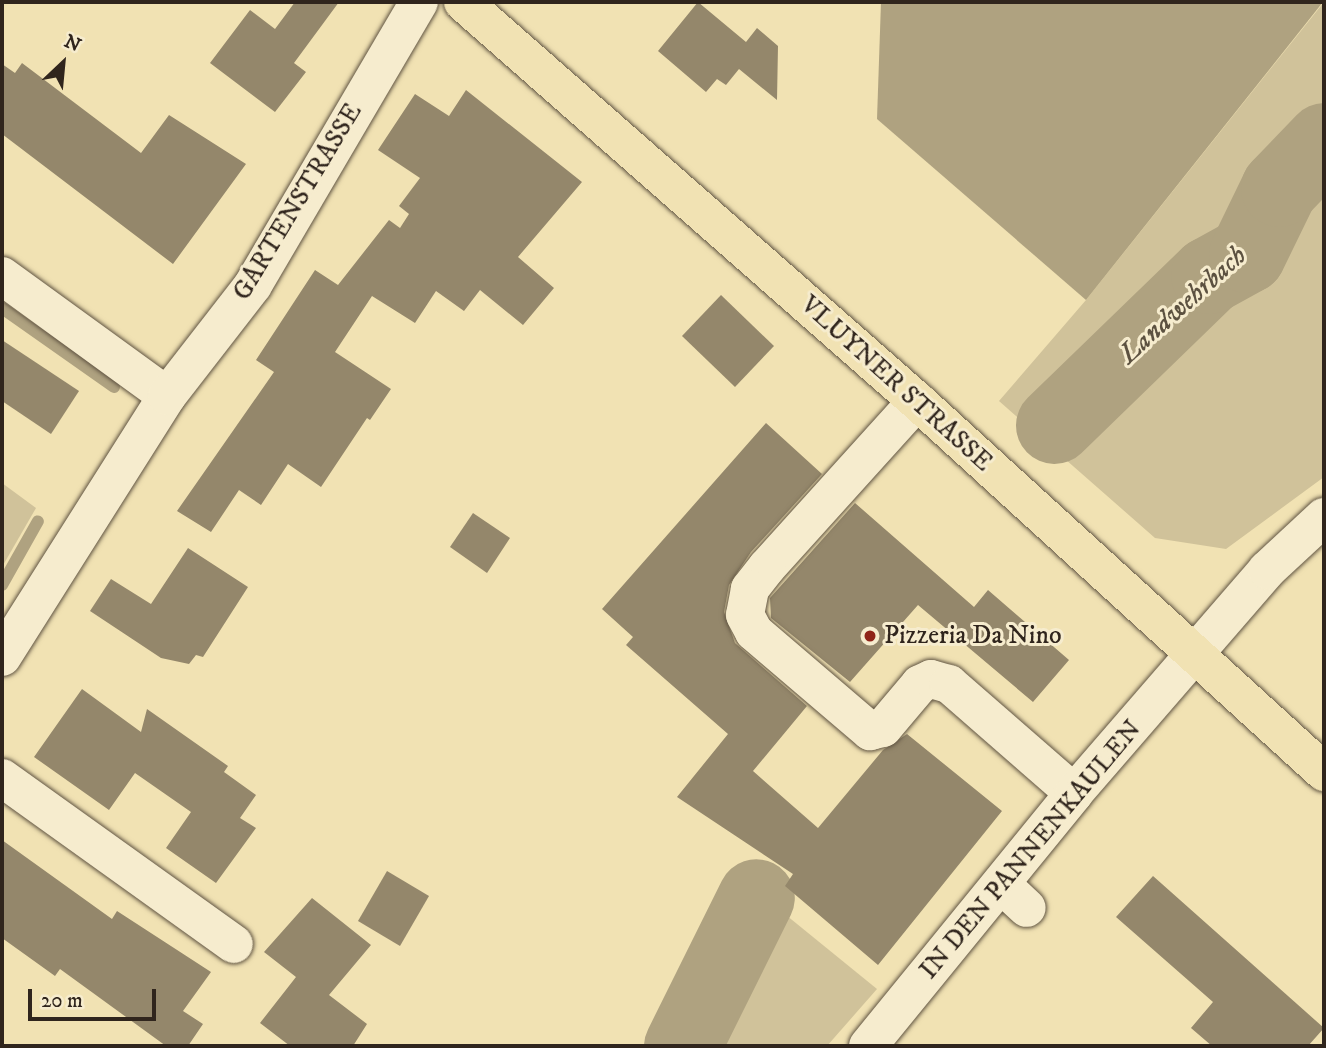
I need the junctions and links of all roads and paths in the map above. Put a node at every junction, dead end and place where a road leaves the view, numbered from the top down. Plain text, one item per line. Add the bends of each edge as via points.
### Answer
1 (419, 2) edge
2 (463, 2) edge
3 (2, 276) edge
4 (167, 396) junction
5 (917, 401) junction
6 (1324, 517) edge
7 (1195, 654) junction
8 (2, 657) edge
9 (1324, 772) edge
10 (2, 778) edge
11 (1074, 793) junction
12 (234, 944) dead end
13 (868, 1046) edge

1 - 4 street, GARTENSTRASSE via 253,285
2 - 5 main road, VLUYNER STRASSE
3 - 4 street
4 - 8 street, GARTENSTRASSE
5 - 7 main road, VLUYNER STRASSE
5 - 11 street via 750,589 745,615 754,632 870,731 883,728 920,684 932,679 949,684
6 - 7 street, IN DEN PANNENKAULEN via 1294,541
7 - 9 main road, VLUYNER STRASSE
7 - 11 street, IN DEN PANNENKAULEN
10 - 12 street
11 - 13 street, IN DEN PANNENKAULEN via 1014,896

